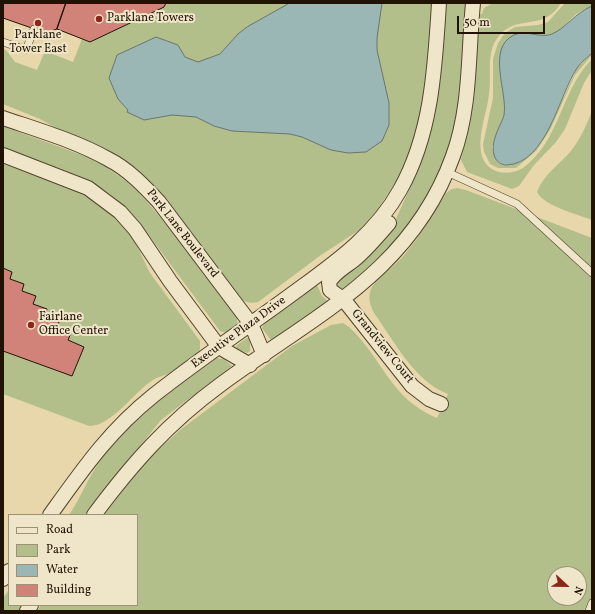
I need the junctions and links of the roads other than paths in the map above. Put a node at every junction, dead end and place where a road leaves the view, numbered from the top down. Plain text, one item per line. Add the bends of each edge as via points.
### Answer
1 (439, 3) edge
2 (473, 3) edge
3 (34, 29) dead end
4 (3, 42) edge
5 (3, 118) edge
6 (3, 155) edge
7 (447, 172) junction
8 (400, 190) junction
9 (592, 273) edge
10 (344, 300) junction
11 (250, 324) junction
12 (219, 347) junction
13 (264, 355) junction
14 (250, 365) junction
15 (441, 404) dead end
16 (78, 476) junction
17 (51, 514) edge
18 (62, 514) edge
19 (95, 514) edge
20 (592, 603) edge
21 (589, 611) edge

1 - 8 street, Executive Plaza Drive via 431,98 426,124 413,164
2 - 7 street via 466,106
3 - 4 lane via 26,50
5 - 11 street, Park Lane Boulevard via 83,147 123,168 159,202
6 - 12 street via 88,188 120,212 135,229
7 - 9 lane via 517,204
7 - 10 street via 430,205 402,246
8 - 10 street, Executive Plaza Drive via 391,220 376,238 355,259 334,274 329,282 330,290
8 - 11 street, Executive Plaza Drive via 360,242
10 - 13 street
10 - 15 street, Grandview Court via 412,386 429,399
11 - 12 street, Executive Plaza Drive
11 - 13 street, Park Lane Boulevard
12 - 14 street
12 - 16 street, Executive Plaza Drive via 124,421 104,441
13 - 14 street
14 - 19 street via 220,385 157,438 129,468
16 - 17 street, Executive Plaza Drive
16 - 18 street, Executive Plaza Drive via 74,496
20 - 21 lane

